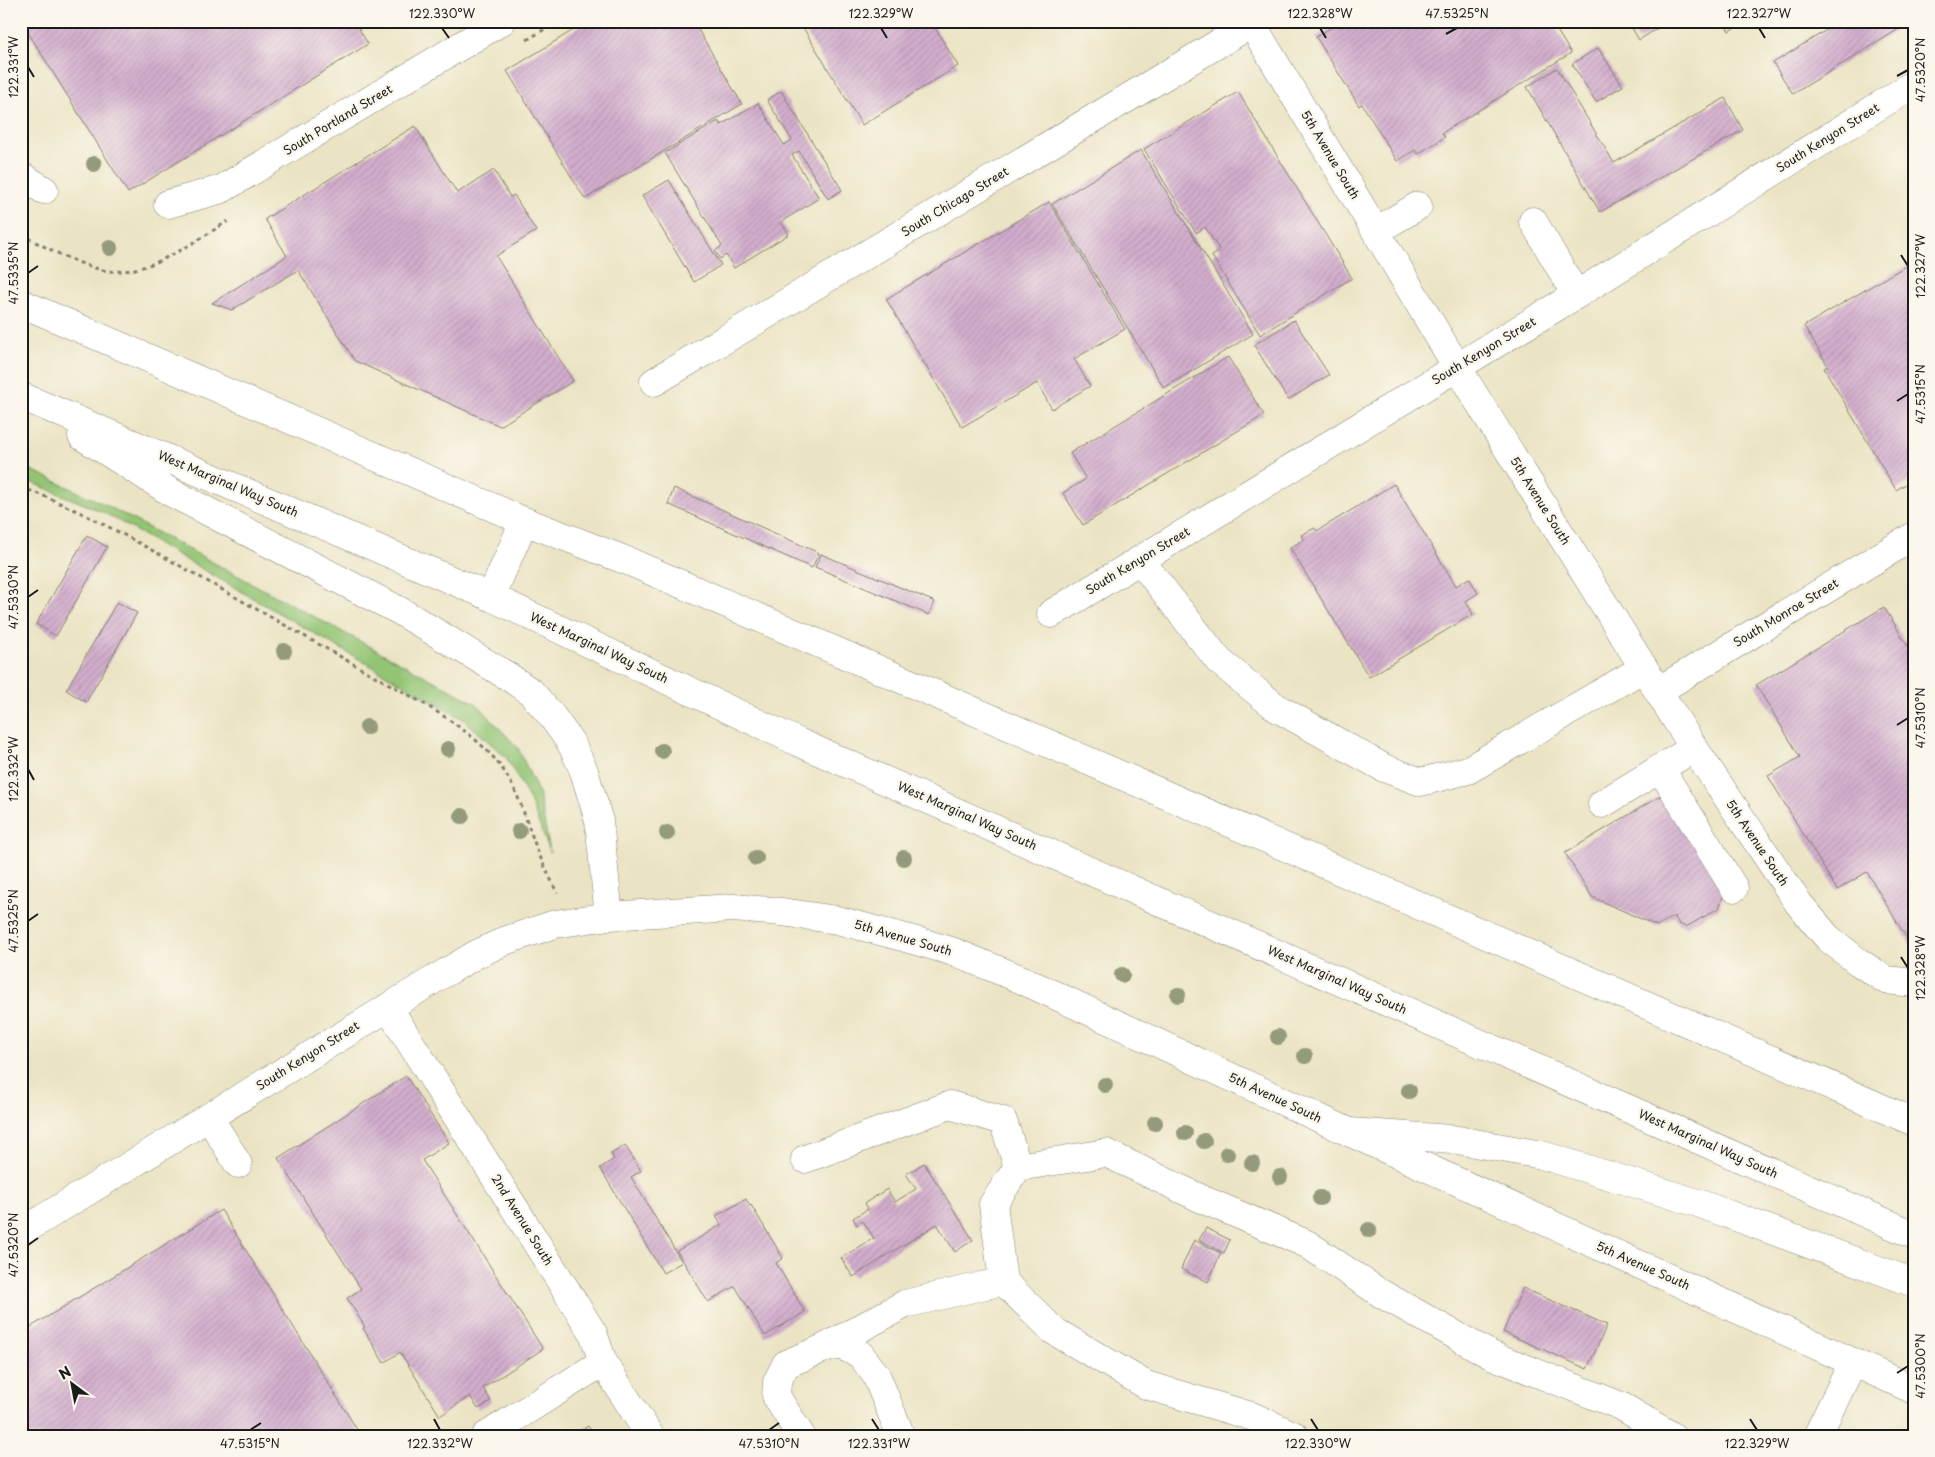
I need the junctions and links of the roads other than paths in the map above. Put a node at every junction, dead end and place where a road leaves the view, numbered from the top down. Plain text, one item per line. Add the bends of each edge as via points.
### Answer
1 (502, 21) edge
2 (1252, 22) edge
3 (1914, 84) edge
4 (168, 204) dead end
5 (1418, 206) dead end
6 (1533, 220) dead end
7 (1376, 231) junction
8 (1576, 295) junction
9 (21, 304) edge
10 (1457, 368) junction
11 (654, 382) dead end
12 (21, 397) edge
13 (524, 521) junction
14 (1914, 536) edge
15 (1140, 560) junction
16 (491, 597) junction
17 (1051, 614) dead end
18 (1644, 668) junction
19 (1658, 691) junction
20 (1694, 748) junction
21 (1660, 768) junction
22 (1602, 804) dead end
23 (1734, 888) dead end
24 (609, 916) junction
25 (1914, 983) edge
26 (388, 1007) junction
27 (209, 1117) junction
28 (1914, 1122) edge
29 (1349, 1132) junction
30 (805, 1159) dead end
31 (238, 1164) dead end
32 (1018, 1166) junction
33 (21, 1232) edge
34 (1914, 1235) edge
35 (1003, 1281) junction
36 (1914, 1283) edge
37 (822, 1349) junction
38 (603, 1362) junction
39 (1853, 1362) junction
40 (1914, 1390) edge
41 (486, 1436) edge
42 (650, 1436) edge
43 (801, 1436) edge
44 (900, 1436) edge
45 (1295, 1436) edge
46 (1672, 1436) edge
47 (1817, 1436) edge

1 - 4 main road, South Portland Street via 222,189
2 - 7 main road, 5th Avenue South
2 - 11 main road, South Chicago Street
3 - 8 main road, South Kenyon Street
5 - 7 main road
6 - 8 main road
7 - 10 main road, 5th Avenue South
8 - 10 main road, South Kenyon Street
9 - 13 main road
10 - 15 main road, South Kenyon Street
10 - 18 main road, 5th Avenue South
12 - 16 main road, West Marginal Way South
12 - 24 main road via 172,493 400,611 530,692 571,743 584,771 599,821
13 - 16 main road
13 - 28 main road via 630,562 901,679
14 - 19 main road, South Monroe Street
15 - 17 main road, South Kenyon Street
15 - 18 main road via 1219,661 1278,708 1384,768 1421,782 1468,770
16 - 34 main road, West Marginal Way South via 798,742
18 - 19 main road, 5th Avenue South
19 - 20 main road, 5th Avenue South
20 - 21 main road
20 - 25 main road, 5th Avenue South via 1799,904 1828,938 1886,980
21 - 22 main road
21 - 23 main road
24 - 26 main road, South Kenyon Street via 555,924 507,940 475,954
24 - 29 main road, 5th Avenue South via 734,908 782,912 837,920 952,951 1018,978
26 - 27 main road, South Kenyon Street
26 - 38 main road, 2nd Avenue South via 593,1333
27 - 31 main road
27 - 33 main road, South Kenyon Street
29 - 36 main road via 1452,1139 1542,1155 1698,1204
29 - 39 main road, 5th Avenue South
30 - 32 main road via 950,1105 1003,1121
32 - 35 main road via 993,1204
32 - 46 main road via 1106,1153 1307,1244 1380,1293 1491,1355 1621,1406
35 - 37 main road via 904,1304
35 - 45 main road via 1054,1331 1146,1385 1254,1417
37 - 43 main road via 786,1364 777,1382 776,1396
37 - 44 main road via 839,1346 860,1354 876,1375
38 - 41 main road
38 - 42 main road, 2nd Avenue South
39 - 40 main road, 5th Avenue South
39 - 47 main road

